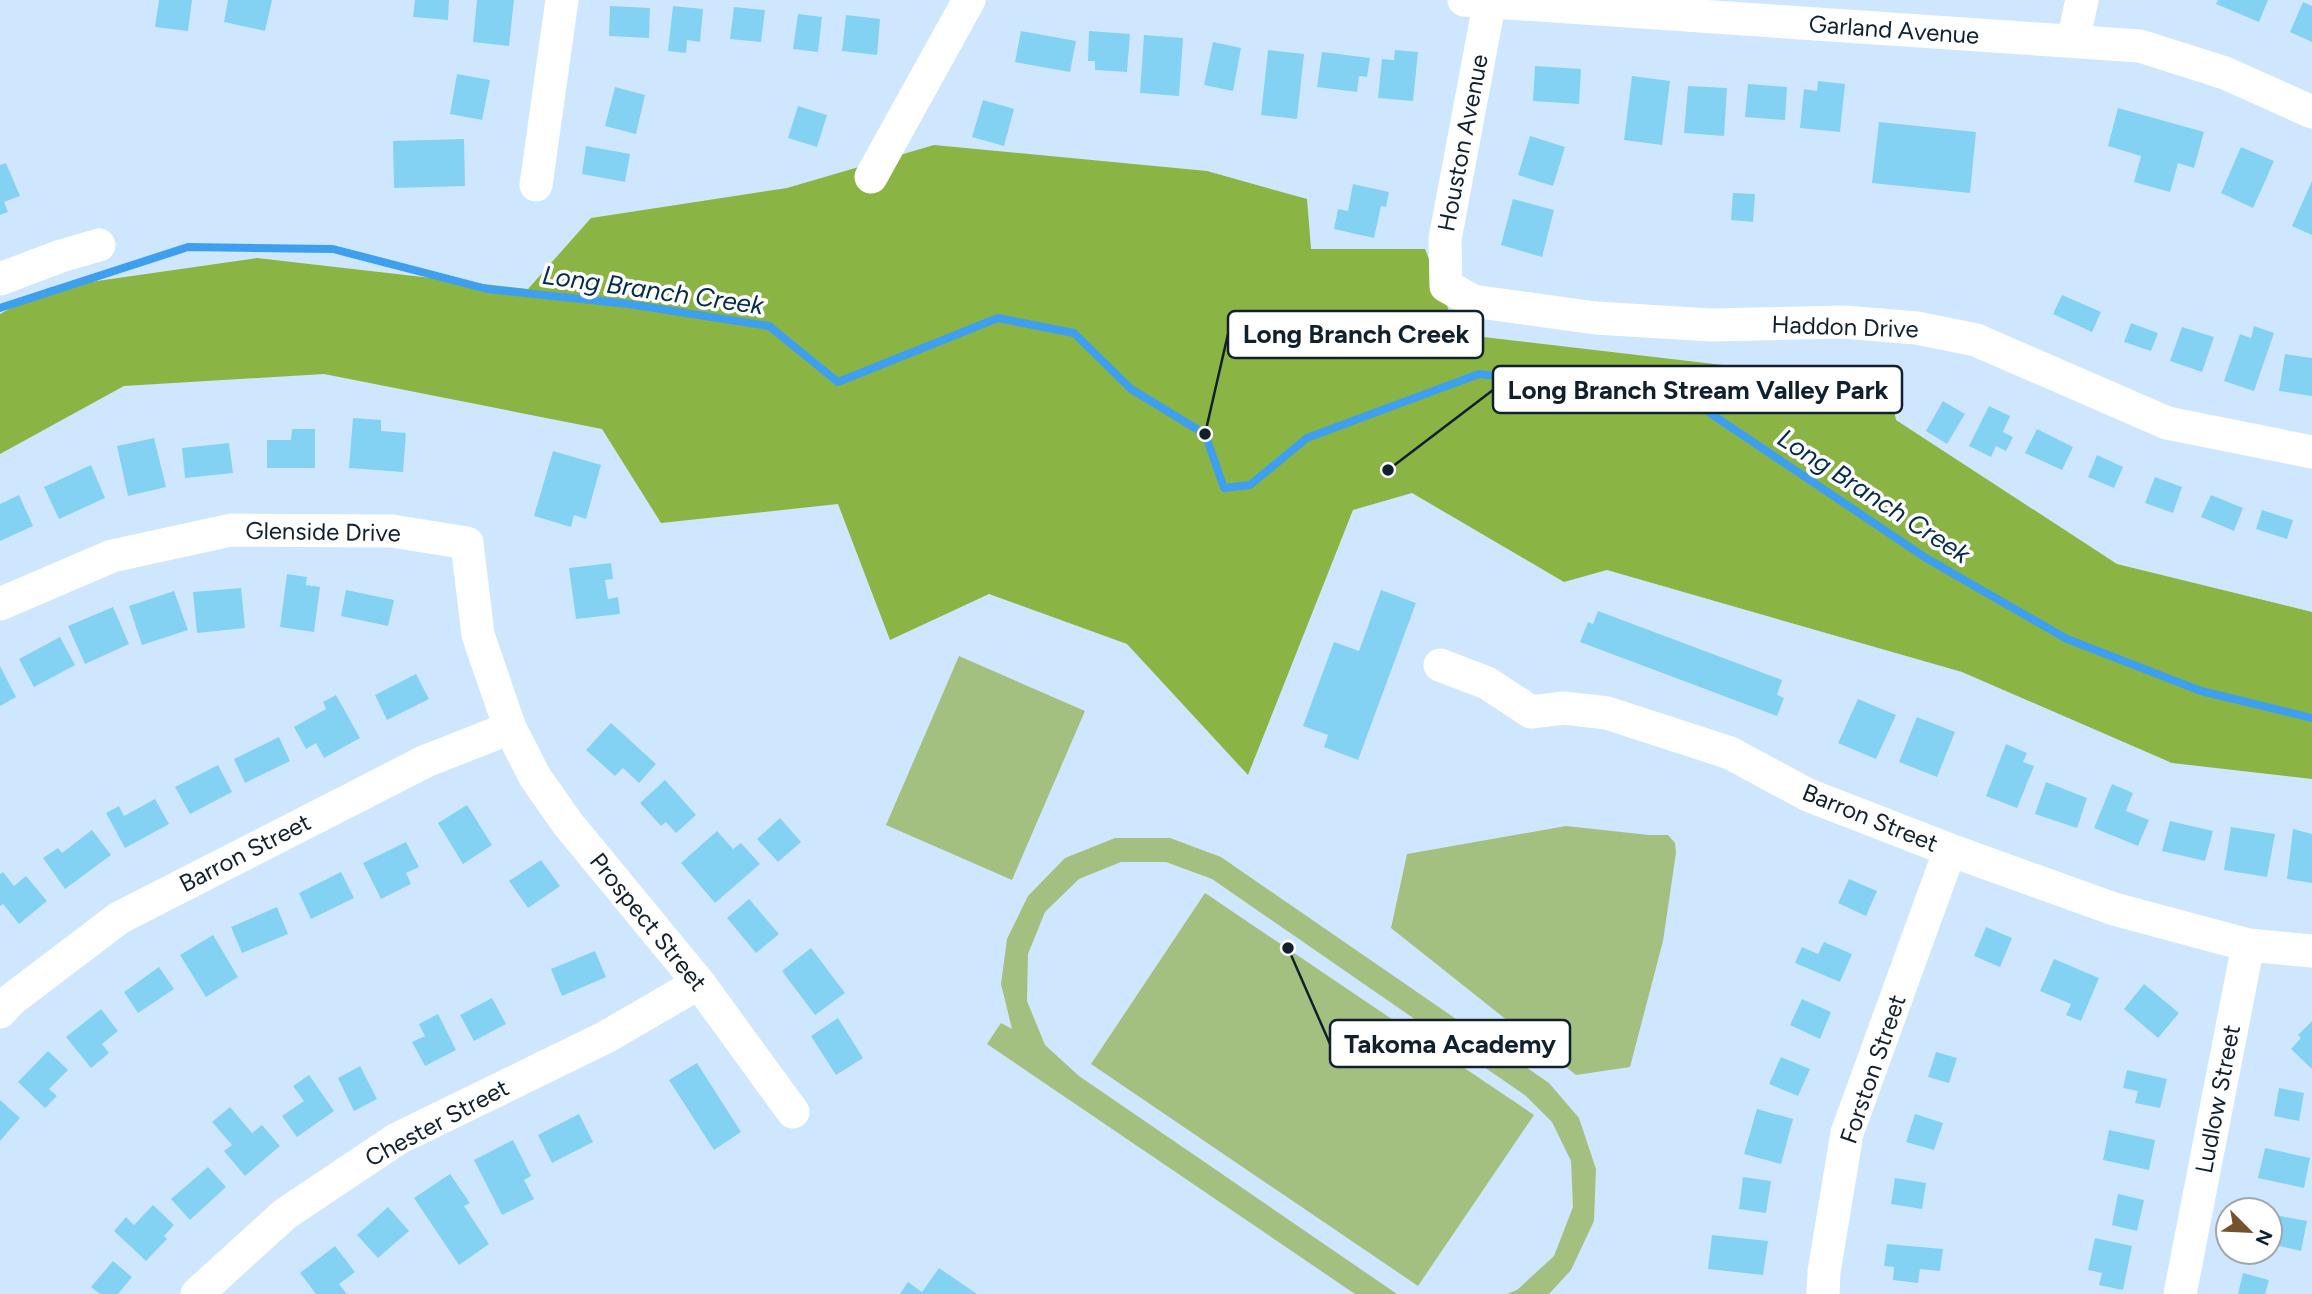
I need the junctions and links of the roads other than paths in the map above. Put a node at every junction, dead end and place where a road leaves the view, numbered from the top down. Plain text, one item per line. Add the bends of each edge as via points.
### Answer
1 (562, 0) edge
2 (968, 0) edge
3 (1481, 0) edge
4 (2082, 0) edge
5 (2073, 41) junction
6 (2312, 112) edge
7 (871, 177) dead end
8 (536, 185) dead end
9 (99, 245) dead end
10 (0, 279) edge
11 (1446, 286) joint
12 (2312, 452) edge
13 (0, 604) edge
14 (1440, 665) dead end
15 (510, 728) junction
16 (1950, 850) junction
17 (2248, 945) junction
18 (2312, 951) edge
19 (699, 983) junction
20 (0, 1012) edge
21 (793, 1112) dead end
22 (197, 1294) edge
23 (1823, 1294) edge
24 (2180, 1294) edge

1 - 8 street
2 - 7 street
3 - 5 street, Garland Avenue
3 - 11 street, Houston Avenue via 1445,239
4 - 5 street
5 - 6 street, Garland Avenue via 2140,46 2225,73
9 - 10 street
11 - 12 street, Haddon Drive via 1473,301 1596,318 1711,326 1844,322 1917,328 1976,340 2167,422
13 - 15 street, Glenside Drive via 111,556 231,530 392,531 467,543 478,635
14 - 16 street, Barron Street via 1487,683 1531,712 1564,708 1607,713 1730,752 1808,795
15 - 19 street, Prospect Street via 535,777 568,824
15 - 20 street, Barron Street via 426,761 119,918
16 - 17 street, Barron Street via 2114,909
16 - 23 street, Forston Street via 1847,1133
17 - 18 street, Barron Street
17 - 24 street, Ludlow Street
19 - 21 street, Prospect Street
19 - 22 street, Chester Street via 606,1037 397,1139 285,1214

